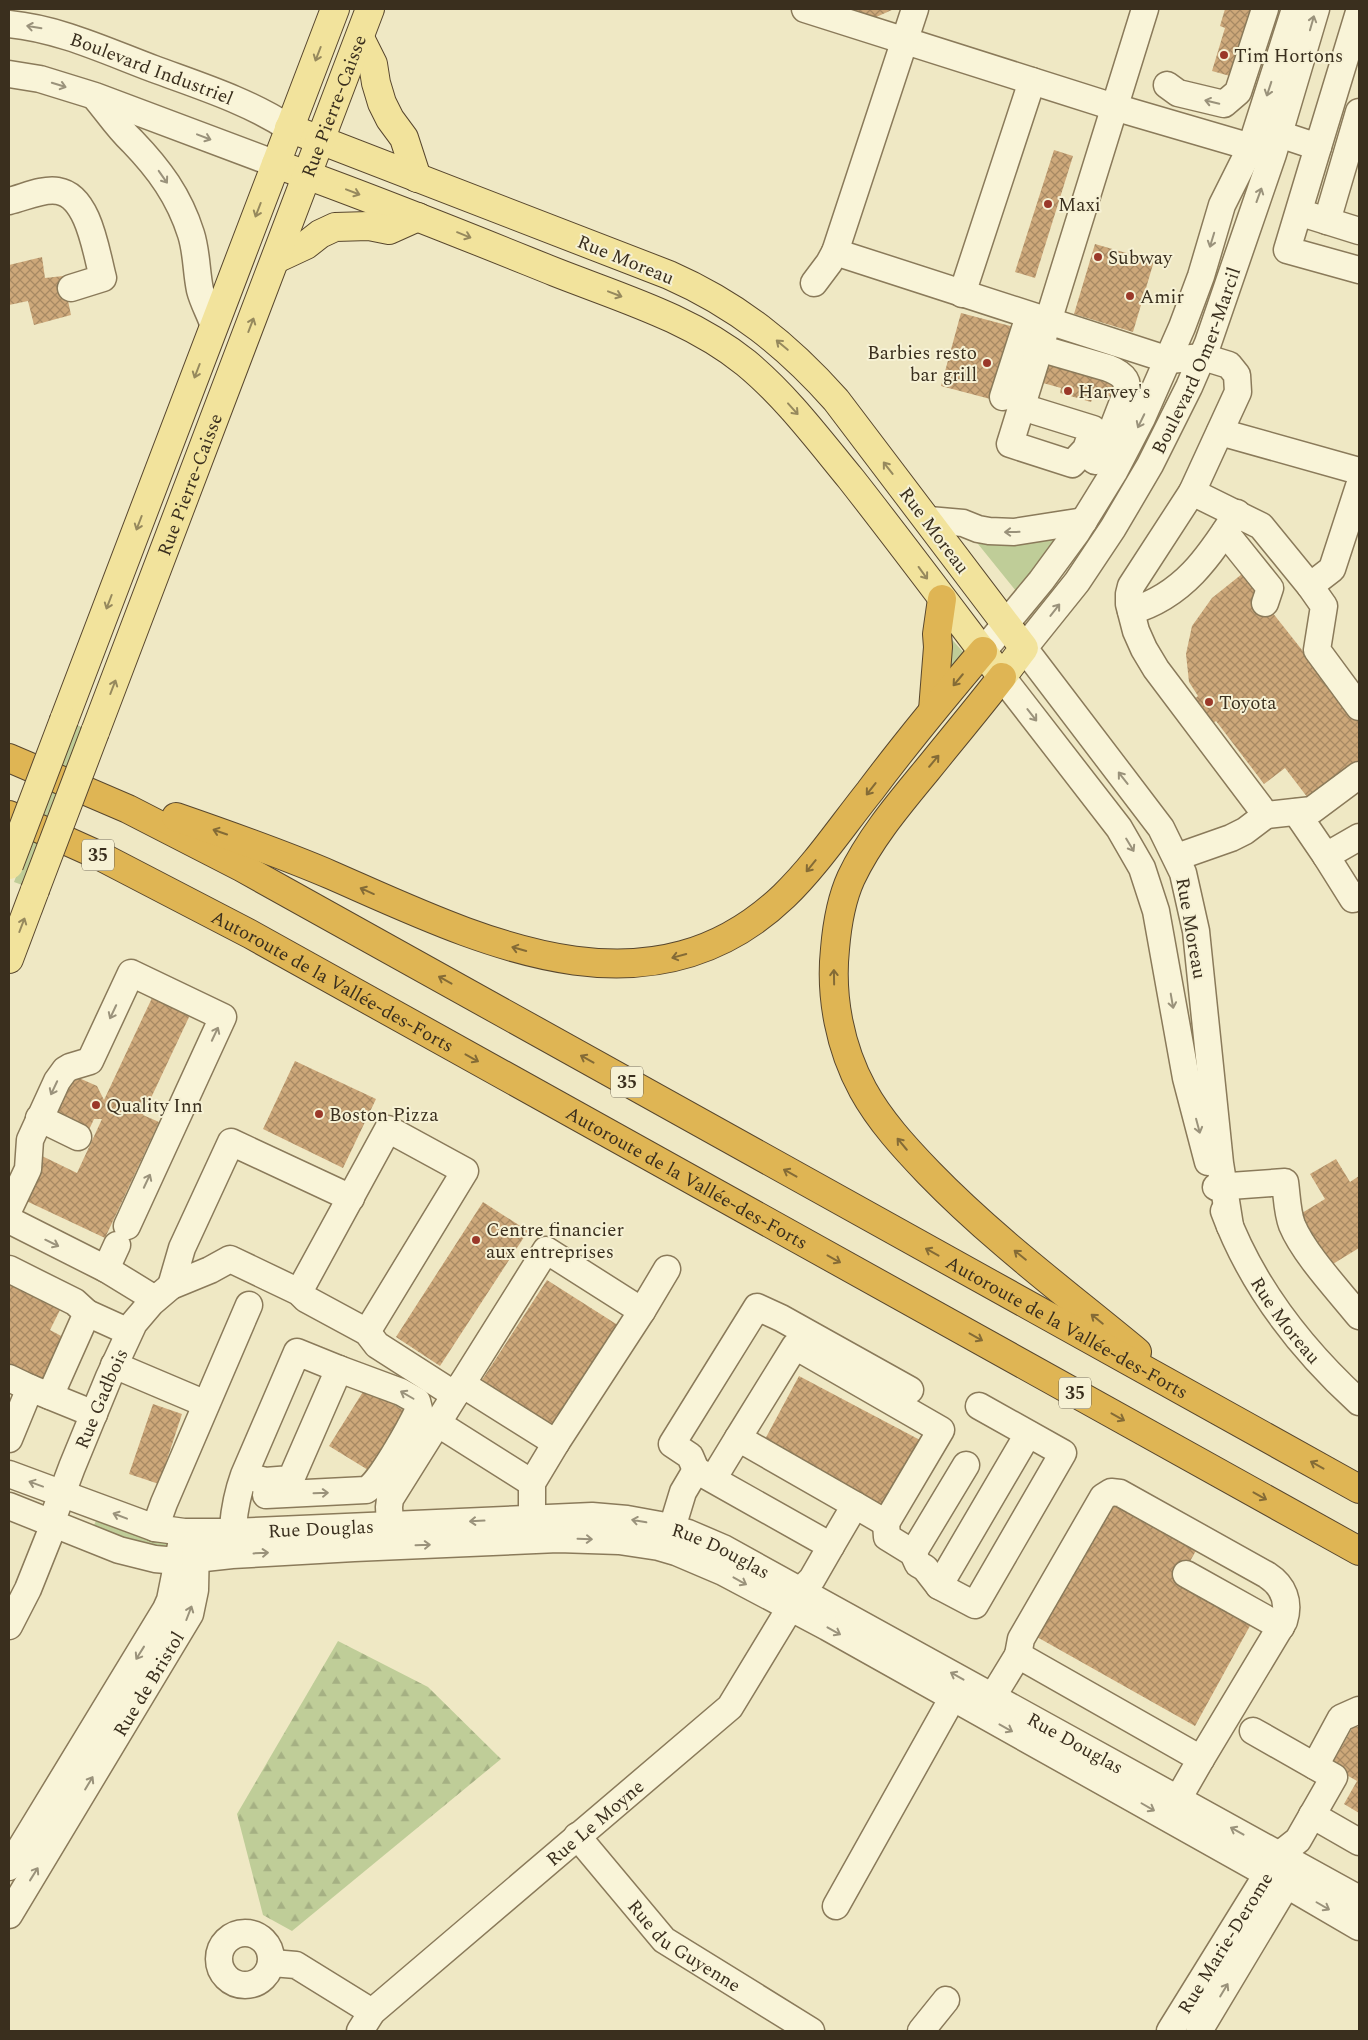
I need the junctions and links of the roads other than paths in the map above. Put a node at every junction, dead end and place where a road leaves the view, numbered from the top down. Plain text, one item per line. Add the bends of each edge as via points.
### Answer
1 (335, 9) edge
2 (370, 9) edge
3 (805, 9) edge
4 (915, 9) edge
5 (1145, 9) edge
6 (1265, 9) edge
7 (1295, 9) edge
8 (1316, 9) edge
9 (1359, 12) edge
10 (9, 24) edge
11 (360, 38) junction
12 (905, 41) junction
13 (1355, 44) edge
14 (9, 74) edge
15 (1032, 81) junction
16 (1167, 85) dead end
17 (95, 96) junction
18 (1114, 107) junction
19 (1359, 112) edge
20 (290, 128) junction
21 (321, 142) junction
22 (1268, 145) junction
23 (1318, 147) junction
24 (276, 164) junction
25 (308, 175) junction
26 (417, 178) junction
27 (1350, 178) edge
28 (9, 201) edge
29 (1298, 212) junction
30 (418, 217) junction
31 (1327, 221) junction
32 (1359, 230) edge
33 (835, 252) junction
34 (276, 259) junction
35 (1359, 270) edge
36 (814, 283) dead end
37 (71, 288) dead end
38 (962, 294) junction
39 (1038, 319) junction
40 (214, 326) junction
41 (1039, 348) junction
42 (1203, 357) junction
43 (1169, 360) junction
44 (1012, 402) junction
45 (1220, 432) junction
46 (1072, 464) junction
47 (1359, 471) edge
48 (1359, 486) edge
49 (1192, 492) junction
50 (929, 520) junction
51 (1084, 521) junction
52 (1231, 523) junction
53 (1310, 586) junction
54 (942, 599) junction
55 (1265, 603) dead end
56 (1131, 611) junction
57 (1006, 623) junction
58 (1024, 648) junction
59 (983, 651) junction
60 (1002, 676) junction
61 (1359, 707) edge
62 (933, 710) junction
63 (9, 758) edge
64 (61, 779) junction
65 (1358, 780) edge
66 (1296, 812) junction
67 (1266, 814) junction
68 (9, 815) edge
69 (9, 825) edge
70 (1359, 837) edge
71 (1326, 856) junction
72 (1177, 857) junction
73 (9, 865) edge
74 (1359, 895) edge
75 (184, 900) junction
76 (9, 959) edge
77 (39, 1118) junction
78 (78, 1137) dead end
79 (1220, 1187) junction
80 (351, 1198) junction
81 (9, 1209) edge
82 (9, 1220) edge
83 (9, 1269) edge
84 (106, 1269) junction
85 (668, 1269) dead end
86 (163, 1292) junction
87 (299, 1292) junction
88 (249, 1305) dead end
89 (642, 1311) junction
90 (87, 1313) junction
91 (1359, 1316) edge
92 (129, 1332) junction
93 (367, 1332) junction
94 (114, 1366) junction
95 (339, 1369) junction
96 (30, 1387) edge
97 (458, 1389) junction
98 (910, 1390) dead end
99 (1189, 1394) junction
100 (1359, 1402) edge
101 (206, 1404) junction
102 (979, 1406) dead end
103 (94, 1414) junction
104 (437, 1423) junction
105 (1028, 1434) junction
106 (738, 1438) junction
107 (9, 1439) edge
108 (556, 1443) junction
109 (966, 1465) dead end
110 (9, 1474) edge
111 (704, 1474) junction
112 (532, 1483) junction
113 (241, 1485) junction
114 (1359, 1489) edge
115 (62, 1493) junction
116 (9, 1506) edge
117 (855, 1506) junction
118 (532, 1518) junction
119 (50, 1523) junction
120 (886, 1523) junction
121 (390, 1526) junction
122 (155, 1528) junction
123 (672, 1528) junction
124 (190, 1532) junction
125 (232, 1543) junction
126 (831, 1546) junction
127 (1359, 1551) edge
128 (913, 1553) junction
129 (186, 1559) junction
130 (1190, 1569) dead end
131 (939, 1586) junction
132 (796, 1599) junction
133 (12, 1614) edge
134 (1283, 1621) junction
135 (1018, 1655) junction
136 (993, 1696) junction
137 (952, 1698) junction
138 (1359, 1710) edge
139 (1253, 1731) dead end
140 (1201, 1759) junction
141 (1315, 1766) junction
142 (1178, 1799) junction
143 (42, 1811) junction
144 (1312, 1815) junction
145 (64, 1825) junction
146 (577, 1836) junction
147 (1359, 1842) edge
148 (1286, 1864) junction
149 (9, 1867) edge
150 (1359, 1899) edge
151 (836, 1906) dead end
152 (9, 1915) edge
153 (1359, 1927) edge
154 (272, 1962) dead end
155 (946, 2000) dead end
156 (366, 2022) edge
157 (811, 2031) edge
158 (921, 2031) edge
159 (1170, 2031) edge
160 (1199, 2031) edge

1 -> 20 main road, Rue Pierre-Caisse
2 - 11 main road, Rue Pierre-Caisse
3 - 12 street
4 - 12 street
5 - 18 street
6 -> 16 street via 1238,92 1224,104 1178,93
7 -> 22 street, Boulevard Omer-Marcil
22 -> 8 street, Boulevard Omer-Marcil
9 - 13 street
20 -> 10 street, Boulevard Industriel via 232,99 88,44 43,28
11 - 21 main road, Rue Pierre-Caisse
11 - 26 main road via 373,64 382,103 404,138
12 - 15 street
12 - 33 street
13 - 23 street
14 -> 17 street via 40,79
15 - 18 street
15 - 38 street
17 -> 24 street
17 -> 40 street via 152,162 177,199 191,234 200,290
18 - 22 street
18 - 39 street
19 - 27 street
20 - 21 main road, Rue Moreau
20 - 24 main road, Rue Pierre-Caisse
21 - 25 main road, Rue Pierre-Caisse
21 - 26 main road, Rue Moreau
22 - 23 street
42 -> 22 street, Boulevard Omer-Marcil
22 -> 43 street, Boulevard Omer-Marcil via 1222,205 1201,276
23 - 29 street
24 - 25 main road, Rue Moreau
24 -> 40 main road, Rue Pierre-Caisse
25 -> 30 main road, Rue Moreau
25 - 34 main road, Rue Pierre-Caisse
50 -> 26 main road, Rue Moreau via 819,381 786,348 740,313 669,275
27 - 31 street
28 - 37 street via 58,191 78,202 86,218 103,278
29 - 31 street
29 - 35 street via 1287,250
30 - 34 main road via 388,230 368,226 335,227
30 -> 54 main road, Rue Moreau via 661,313 735,355 800,417
31 - 32 street
33 - 36 street
33 - 38 street
76 -> 34 main road, Rue Pierre-Caisse, bridge
38 - 39 street
39 - 41 street
39 - 43 street
39 - 44 street
40 -> 73 main road, Rue Pierre-Caisse, bridge
41 - 44 street
41 - 46 street via 1119,372 1126,382 1126,394 1102,454 1087,469
42 - 43 street
42 - 45 street via 1229,365 1239,383
58 -> 42 street, Boulevard Omer-Marcil via 1077,582 1125,508 1170,427
43 -> 51 street, Boulevard Omer-Marcil via 1130,443
44 - 46 street via 1010,444
44 - 46 street via 1098,420 1086,449
45 - 47 street
45 - 49 street
48 - 53 street via 1332,568
49 - 52 street
49 - 56 street via 1131,586
51 -> 50 street via 1027,532 1009,532 978,530 963,524
50 - 57 main road, Rue Moreau
51 - 57 street, Boulevard Omer-Marcil
52 - 53 street via 1261,526
52 - 55 street via 1270,588
52 - 56 street via 1208,557 1169,594
53 - 61 street via 1324,606 1317,650
54 - 59 main road, Rue Moreau
54 - 62 highway
56 - 67 street via 1136,631 1156,669
57 - 58 main road, Rue Moreau
57 - 59 street, Boulevard Omer-Marcil
58 - 60 main road, Boulevard Omer-Marcil
72 -> 58 street, Rue Moreau via 1148,810
59 - 60 main road, Rue Moreau
59 -> 62 highway
60 -> 79 street, Rue Moreau via 1118,828 1142,868 1156,911 1186,1078
99 -> 60 highway via 993,1233 939,1184 903,1146 868,1100 843,1042 834,992 834,960 838,927 851,879 895,809
62 -> 64 highway via 811,866 768,910 709,946 674,958 632,964 563,960 497,943 434,920 266,848
63 - 64 highway, Autoroute de la Vallée-des-Forts / 35
99 -> 64 highway, Autoroute de la Vallée-des-Forts / 35 via 249,872 128,809
65 - 66 street via 1312,810
66 - 67 street
66 - 71 street
67 - 72 street via 1232,838
68 - 75 highway, Autoroute de la Vallée-des-Forts / 35 via 98,855
69 - 75 highway
70 - 71 street
71 - 74 street via 1353,899
72 - 79 street, Rue Moreau via 1196,931
75 -> 127 highway, Autoroute de la Vallée-des-Forts / 35
77 - 78 street
77 - 81 street via 30,1140 28,1169
84 -> 77 street via 223,1017 131,973 90,1060 65,1070
79 - 91 street via 1285,1182 1289,1215 1298,1235
79 - 100 street, Rue Moreau via 1230,1226 1256,1281 1310,1354
80 - 86 street via 231,1142
80 - 87 street
80 - 93 street via 388,1129 465,1171
82 -> 84 street
83 - 90 street via 75,1302
84 - 86 street
85 - 89 street
86 - 87 street via 230,1259
86 - 92 street, Rue Gadbois via 140,1313
87 - 93 street
88 - 101 street
89 - 97 street via 546,1250
89 - 108 street
90 - 92 street
90 - 96 street
92 - 94 street, Rue Gadbois
93 - 97 street via 377,1345
94 - 101 street
94 - 103 street, Rue Gadbois
95 - 113 street via 291,1479
95 - 113 street via 297,1352
113 -> 95 street via 249,1496 361,1491 374,1485 419,1407 417,1402 401,1392
96 - 103 street
96 - 107 street
97 - 104 street
97 - 108 street
98 - 111 street via 757,1307 672,1444 690,1456
114 -> 99 highway, Autoroute de la Vallée-des-Forts / 35
101 - 122 street
102 - 105 street
103 - 115 street, Rue Gadbois
104 - 112 street
104 - 121 street via 390,1499
105 - 131 street
105 - 131 street via 1063,1453 975,1605
106 - 111 street
106 - 117 street
106 - 120 street via 795,1346 941,1430
108 - 112 street
109 - 128 street
115 -> 110 street, Rue Douglas
111 - 123 street via 683,1492
111 - 126 street
112 - 118 street
113 - 125 street via 234,1508
115 - 119 street, Rue Gadbois
122 -> 115 street, Rue Douglas
116 - 119 street, Rue Douglas
117 - 120 street
117 - 126 street, Rue Le Moyne
118 -> 121 street, Rue Douglas
123 -> 118 street, Rue Douglas via 608,1517
119 - 129 street, Rue Douglas via 129,1554 155,1559
119 - 133 street, Rue Gadbois via 50,1534
120 - 128 street via 887,1537
121 - 125 street, Rue Douglas
122 - 124 street, Rue Douglas
123 - 132 street, Rue Douglas via 724,1548
124 - 125 street, Rue Douglas
124 - 129 street, Rue de Bristol
125 - 129 street, Rue Douglas
125 -> 132 street, Rue Douglas via 619,1541 691,1558
126 - 132 street, Rue Le Moyne
128 - 131 street via 918,1564
129 -> 143 street, Rue de Bristol via 162,1618
145 -> 129 street, Rue de Bristol via 190,1614 195,1590
130 - 134 street
136 -> 132 street, Rue Douglas
132 -> 137 street, Rue Douglas
132 - 146 street, Rue Le Moyne via 730,1707
134 - 135 street via 1286,1603 1283,1592 1272,1578 1114,1491 1103,1497 1021,1639
134 - 140 street
135 - 136 street
135 - 140 street
136 - 142 street, Rue Douglas
137 -> 148 street, Rue Douglas
137 - 151 street
138 - 141 street via 1341,1718
139 - 141 street
140 - 142 street
141 - 144 street via 1334,1776
148 -> 142 street, Rue Douglas
143 - 145 street
143 - 149 street, Rue de Bristol
144 - 147 street
144 - 148 street
152 -> 145 street, Rue de Bristol
146 - 156 street, Rue Le Moyne
146 - 157 street, Rue du Guyenne via 664,1940
148 - 150 street, Rue Douglas
148 -> 153 street, Rue Douglas
148 - 159 street, Rue Marie-Derome
160 -> 148 street, Rue Marie-Derome
154 - 156 street via 296,1965
155 - 158 street

